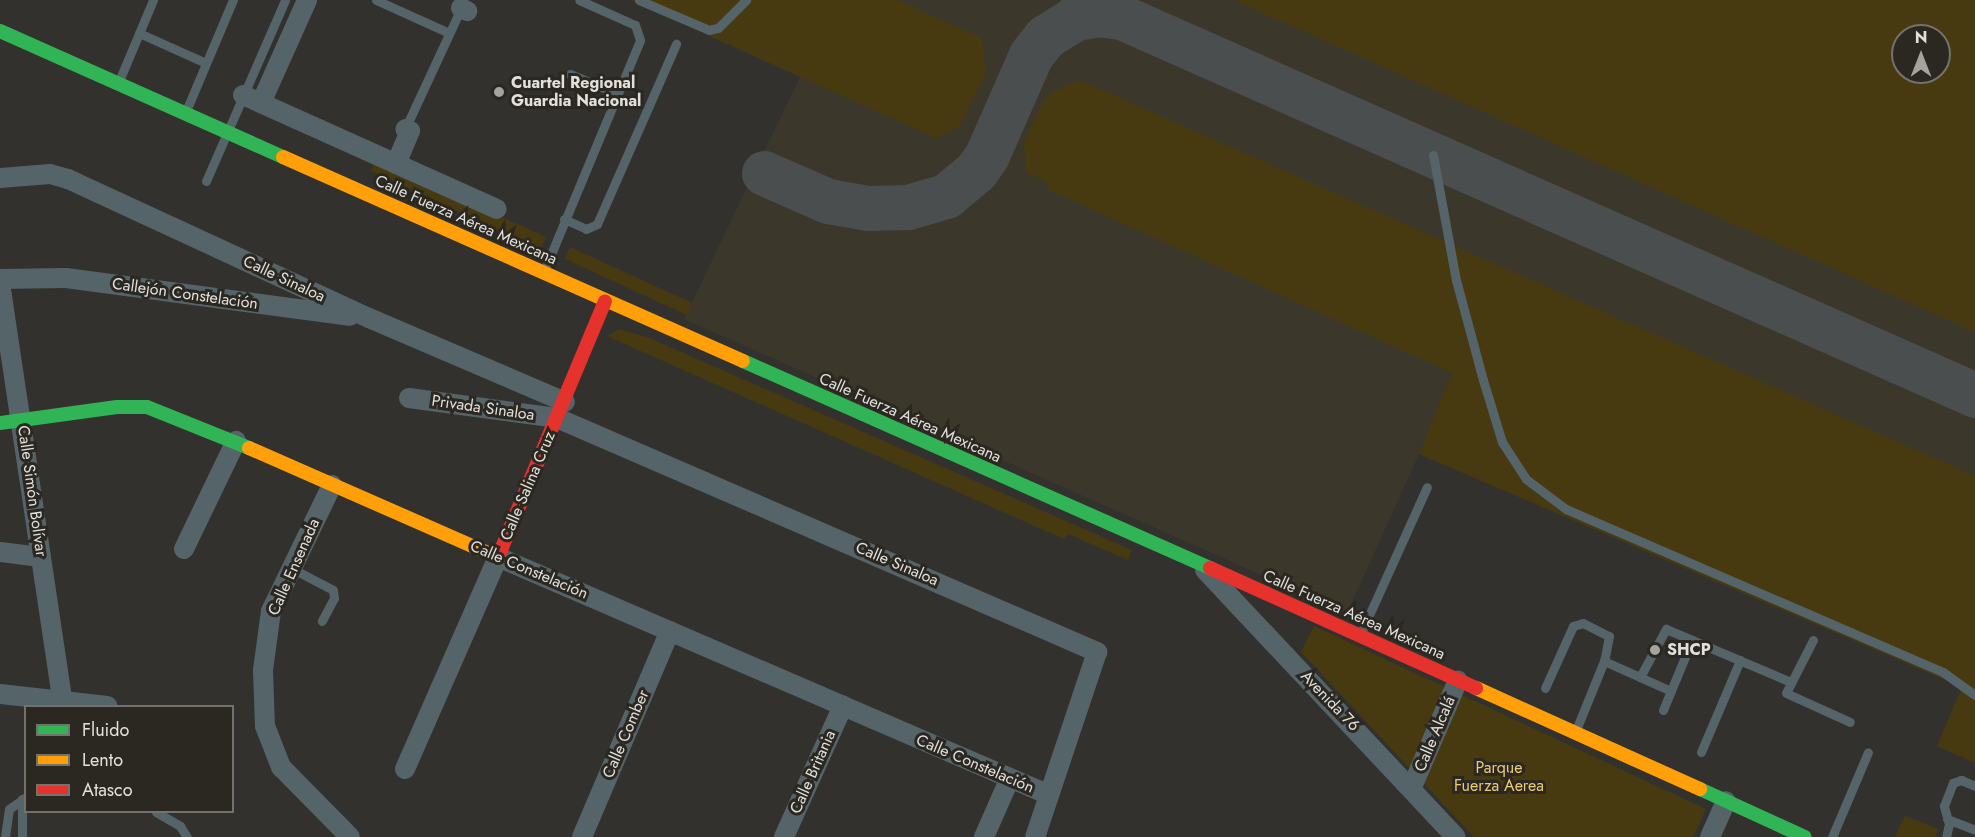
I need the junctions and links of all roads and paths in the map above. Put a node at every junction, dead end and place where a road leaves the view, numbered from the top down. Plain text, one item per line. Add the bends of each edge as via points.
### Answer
1 (153, 0) edge
2 (233, 0) edge
3 (285, 0) edge
4 (307, 0) edge
5 (376, 0) edge
6 (579, 0) edge
7 (639, 0) edge
8 (746, 0) edge
9 (464, 6) edge
10 (0, 31) edge
11 (139, 33) junction
12 (449, 33) junction
13 (676, 44) dead end
14 (206, 63) junction
15 (570, 74) dead end
16 (118, 83) junction
17 (618, 94) junction
18 (252, 99) junction
19 (185, 113) junction
20 (405, 129) joint
21 (227, 132) junction
22 (1433, 155) dead end
23 (396, 164) junction
24 (0, 178) edge
25 (206, 181) dead end
26 (497, 209) dead end
27 (564, 219) junction
28 (543, 273) junction
29 (0, 281) edge
30 (604, 301) junction
31 (369, 318) junction
32 (409, 398) dead end
33 (561, 410) junction
34 (21, 420) junction
35 (0, 423) edge
36 (236, 441) junction
37 (332, 485) junction
38 (1427, 487) dead end
39 (184, 549) dead end
40 (0, 552) edge
41 (41, 556) junction
42 (498, 556) junction
43 (1202, 566) junction
44 (291, 568) junction
45 (322, 621) dead end
46 (670, 631) junction
47 (1360, 635) junction
48 (1692, 640) junction
49 (1813, 640) dead end
50 (1740, 660) junction
51 (1605, 662) junction
52 (1640, 677) junction
53 (1458, 680) junction
54 (1791, 682) junction
55 (1545, 688) dead end
56 (1671, 691) junction
57 (0, 694) edge
58 (1975, 695) edge
59 (62, 700) junction
60 (100, 705) edge
61 (843, 706) junction
62 (1663, 710) dead end
63 (1850, 722) dead end
64 (1575, 732) junction
65 (1701, 752) dead end
66 (1868, 752) dead end
67 (405, 769) dead end
68 (1010, 780) junction
69 (1975, 786) edge
70 (1412, 787) junction
71 (1047, 794) junction
72 (24, 798) edge
73 (1726, 801) junction
74 (158, 813) edge
75 (1947, 819) junction
76 (1975, 830) edge
77 (5, 837) edge
78 (21, 837) edge
79 (187, 837) edge
80 (350, 837) edge
81 (582, 837) edge
82 (784, 837) edge
83 (984, 837) edge
84 (1035, 837) edge
85 (1456, 837) edge
86 (1710, 837) edge
87 (1805, 837) edge
88 (1832, 837) edge
89 (1946, 837) edge

1 - 11 lane
2 - 14 lane
3 - 18 lane
4 - 18 street
5 - 12 lane
6 - 17 lane via 638,29 638,48
7 - 8 lane via 710,30 718,28
9 - 12 lane
10 - 16 main road, Calle Fuerza Aérea Mexicana
11 - 14 lane
11 - 16 lane
12 - 20 lane
13 - 27 lane via 597,224 586,229
14 - 19 lane
15 - 17 lane
16 - 19 main road, Calle Fuerza Aérea Mexicana
17 - 27 lane
18 - 21 lane
18 - 23 street
19 - 21 main road, Calle Fuerza Aérea Mexicana
20 - 23 street via 410,131
21 - 25 lane
21 - 28 main road, Calle Fuerza Aérea Mexicana
22 - 58 lane via 1456,280 1483,380 1502,442 1526,479 1566,509 1943,672
23 - 26 street
24 - 31 street, Calle Sinaloa via 50,174 68,179
27 - 28 lane
28 - 30 main road, Calle Fuerza Aérea Mexicana
29 - 31 street, Callejón Constelación via 66,278
29 - 34 street, Calle Simón Bolívar
30 - 33 main road, Calle Salina Cruz
30 - 43 main road, Calle Fuerza Aérea Mexicana
31 - 33 street, Calle Sinaloa
32 - 33 street, Privada Sinaloa
33 - 42 main road, Calle Salina Cruz
33 - 71 street, Calle Sinaloa via 1097,652
34 - 35 main road, Calle Constelación
34 - 36 main road, Calle Constelación via 117,407 147,407
34 - 41 street, Calle Simón Bolívar
36 - 37 main road, Calle Constelación
36 - 39 street
37 - 42 main road, Calle Constelación
37 - 44 street, Calle Ensenada
38 - 47 lane
40 - 41 street
41 - 59 street, Calle Simón Bolívar
42 - 46 street, Calle Constelación
42 - 67 street, Calle Salina Cruz
43 - 47 main road, Calle Fuerza Aérea Mexicana
43 - 70 street, Avenida 76
44 - 45 lane via 333,590 334,598
44 - 80 street, Calle Ensenada via 270,611 263,670 265,726 281,767
46 - 61 street, Calle Constelación
46 - 81 street, Calle Comber
47 - 53 main road, Calle Fuerza Aérea Mexicana
48 - 50 lane
48 - 52 lane via 1663,630
48 - 56 lane
49 - 54 lane
50 - 54 lane
50 - 65 lane
51 - 52 lane
51 - 55 lane via 1609,636 1576,624
51 - 64 lane
52 - 56 lane
53 - 64 main road, Calle Fuerza Aérea Mexicana
53 - 70 street, Calle Alcalá
54 - 63 lane via 1786,693
56 - 62 lane
57 - 59 street
59 - 60 street
61 - 68 street, Calle Constelación
61 - 82 street, Calle Britania
64 - 73 main road, Calle Fuerza Aérea Mexicana
66 - 88 lane
68 - 71 street, Calle Constelación
68 - 83 street
69 - 75 lane via 1961,780 1953,783 1944,806
70 - 85 street, Avenida 76
71 - 84 street
72 - 77 lane via 9,809
72 - 78 lane
73 - 86 street
73 - 87 main road, Calle Fuerza Aérea Mexicana
74 - 79 lane via 180,826
75 - 76 lane
75 - 89 lane

